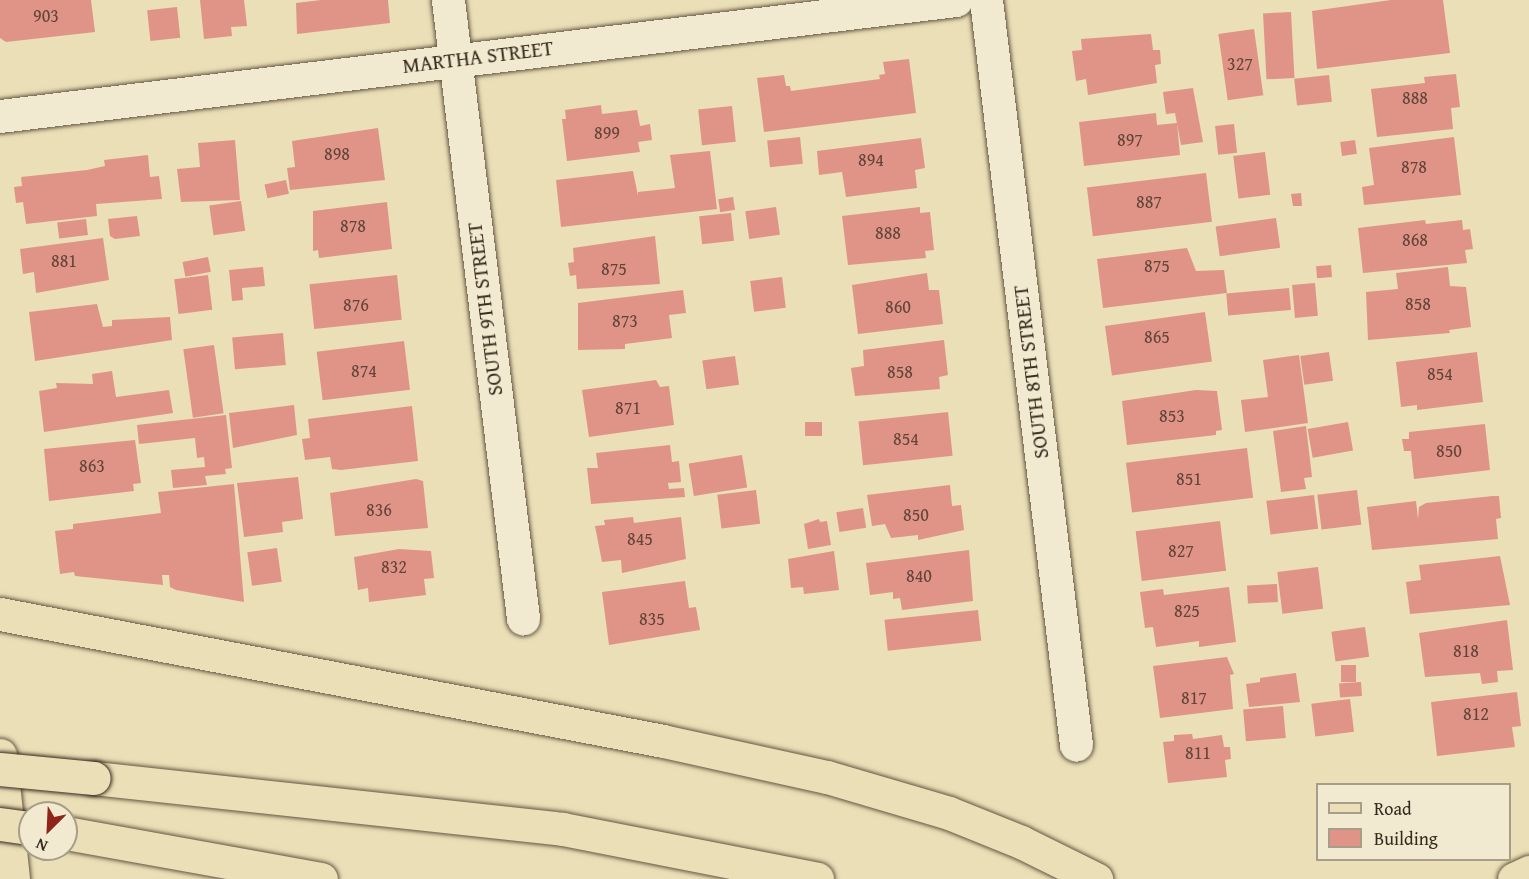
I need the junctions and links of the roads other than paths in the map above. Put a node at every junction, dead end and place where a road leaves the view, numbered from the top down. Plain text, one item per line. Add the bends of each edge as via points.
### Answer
1 (448, 0) edge
2 (956, 0) edge
3 (987, 0) edge
4 (456, 60) junction
5 (0, 116) edge
6 (0, 614) edge
7 (523, 618) dead end
8 (1076, 745) dead end
9 (0, 755) edge
10 (0, 769) edge
11 (0, 824) edge
12 (18, 826) edge
13 (78, 834) edge
14 (1529, 872) edge
15 (13, 879) edge
16 (321, 879) edge
17 (817, 879) edge
18 (1096, 879) edge
19 (1514, 879) edge

1 - 4 street, SOUTH 9TH STREET
2 - 4 street, MARTHA STREET
3 - 8 street, SOUTH 8TH STREET
4 - 5 street, MARTHA STREET
4 - 7 street, SOUTH 9TH STREET
6 - 18 main road via 751,759 948,813 1021,842
9 - 15 main road
10 - 17 main road, bridge via 563,829
11 - 12 main road, bridge
13 - 16 main road
14 - 19 main road

